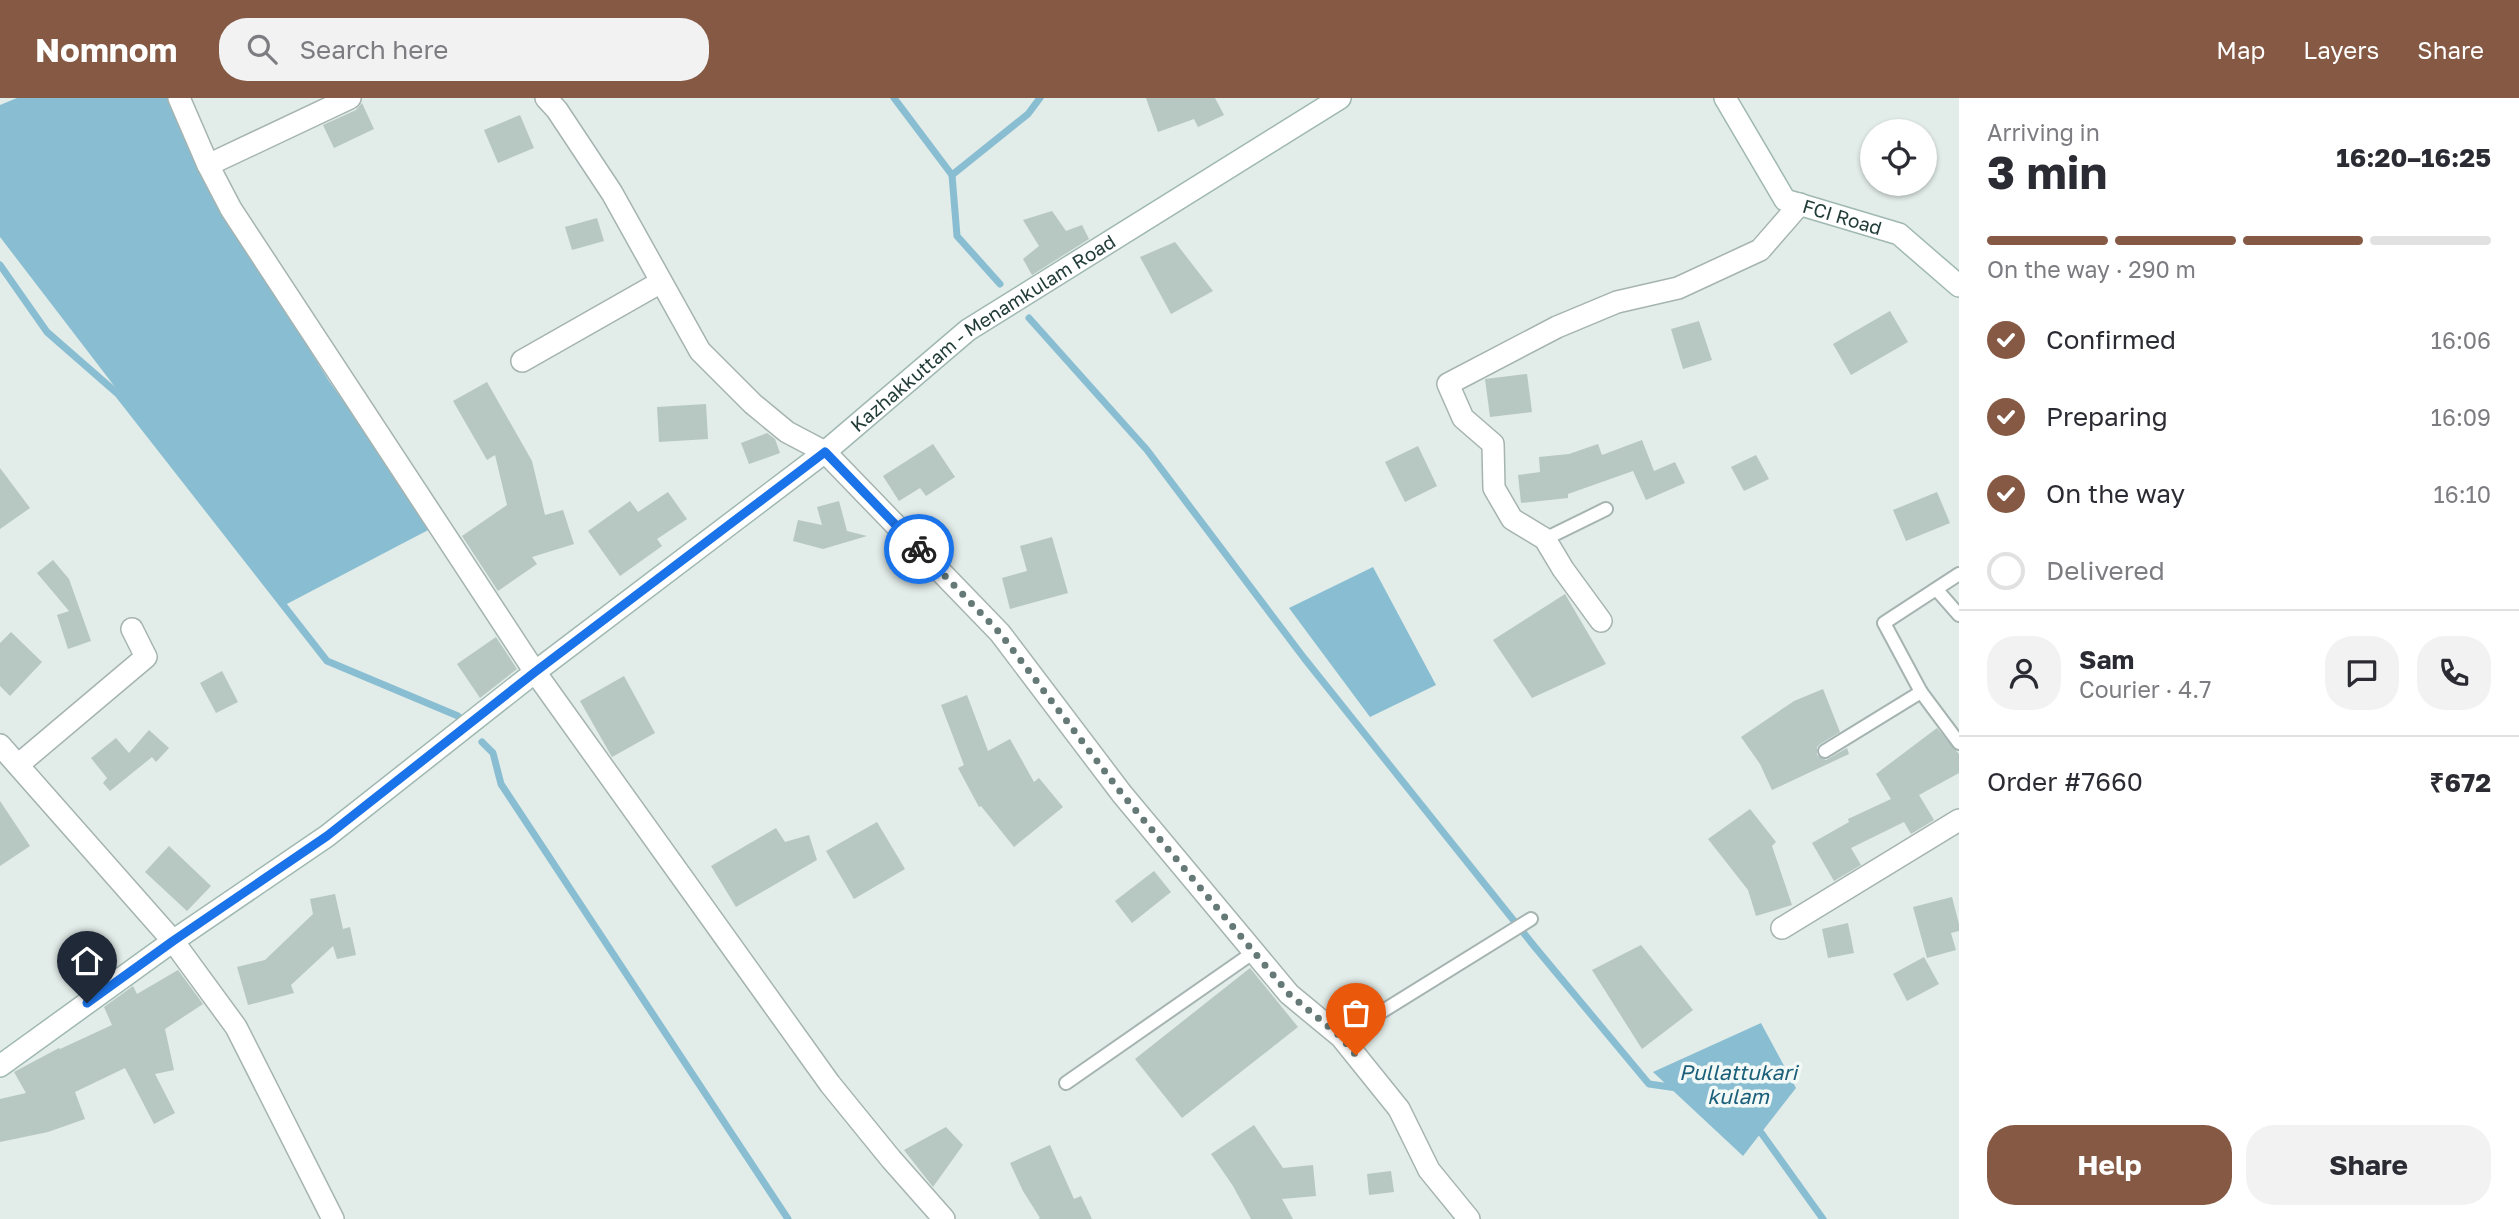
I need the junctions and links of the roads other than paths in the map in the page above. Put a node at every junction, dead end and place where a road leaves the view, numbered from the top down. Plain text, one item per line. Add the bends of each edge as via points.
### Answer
1 (179, 98) edge
2 (350, 98) edge
3 (546, 98) edge
4 (1340, 98) edge
5 (1725, 98) edge
6 (208, 165) junction
7 (1800, 204) junction
8 (661, 282) junction
9 (1959, 286) edge
10 (522, 361) dead end
11 (825, 452) junction
12 (1606, 509) dead end
13 (1545, 539) junction
14 (1959, 574) edge
15 (1937, 590) junction
16 (1959, 615) edge
17 (1601, 621) dead end
18 (132, 629) dead end
19 (535, 672) junction
20 (1921, 692) junction
21 (1959, 743) edge
22 (0, 745) edge
23 (1825, 751) dead end
24 (18, 765) junction
25 (1959, 820) edge
26 (1531, 919) dead end
27 (1782, 928) dead end
28 (173, 941) junction
29 (1254, 952) junction
30 (1341, 1037) junction
31 (0, 1066) edge
32 (1066, 1083) dead end
33 (333, 1219) edge
34 (944, 1219) edge
35 (1469, 1219) edge

1 - 6 street
2 - 6 street
3 - 8 street via 612,193
4 - 11 street, Kazhakkuttam - Menamkulam Road via 968,330
5 - 7 street, FCI Road via 1785,200
6 - 19 street via 231,209
7 - 9 street, FCI Road via 1899,234
7 - 13 street via 1760,250 1678,288 1617,302 1557,327 1448,384 1463,418 1493,444 1494,488 1512,519
8 - 10 street
8 - 11 street via 700,351 787,432
11 - 19 street, Kazhakkuttam - Menamkulam Road
11 - 29 street via 1000,633 1122,794
12 - 13 lane
13 - 17 street
14 - 15 lane
15 - 16 lane
15 - 20 lane via 1884,623
18 - 24 street via 146,657
19 - 28 street, Kazhakkuttam - Menamkulam Road via 327,836
19 - 34 street via 830,1084
20 - 21 lane
20 - 23 lane
22 - 24 street
24 - 28 street
25 - 27 street
26 - 30 lane
28 - 31 street, Kazhakkuttam - Menamkulam Road
28 - 33 street via 236,1027
29 - 30 street via 1289,994
29 - 32 lane
30 - 35 street via 1399,1109 1429,1170

